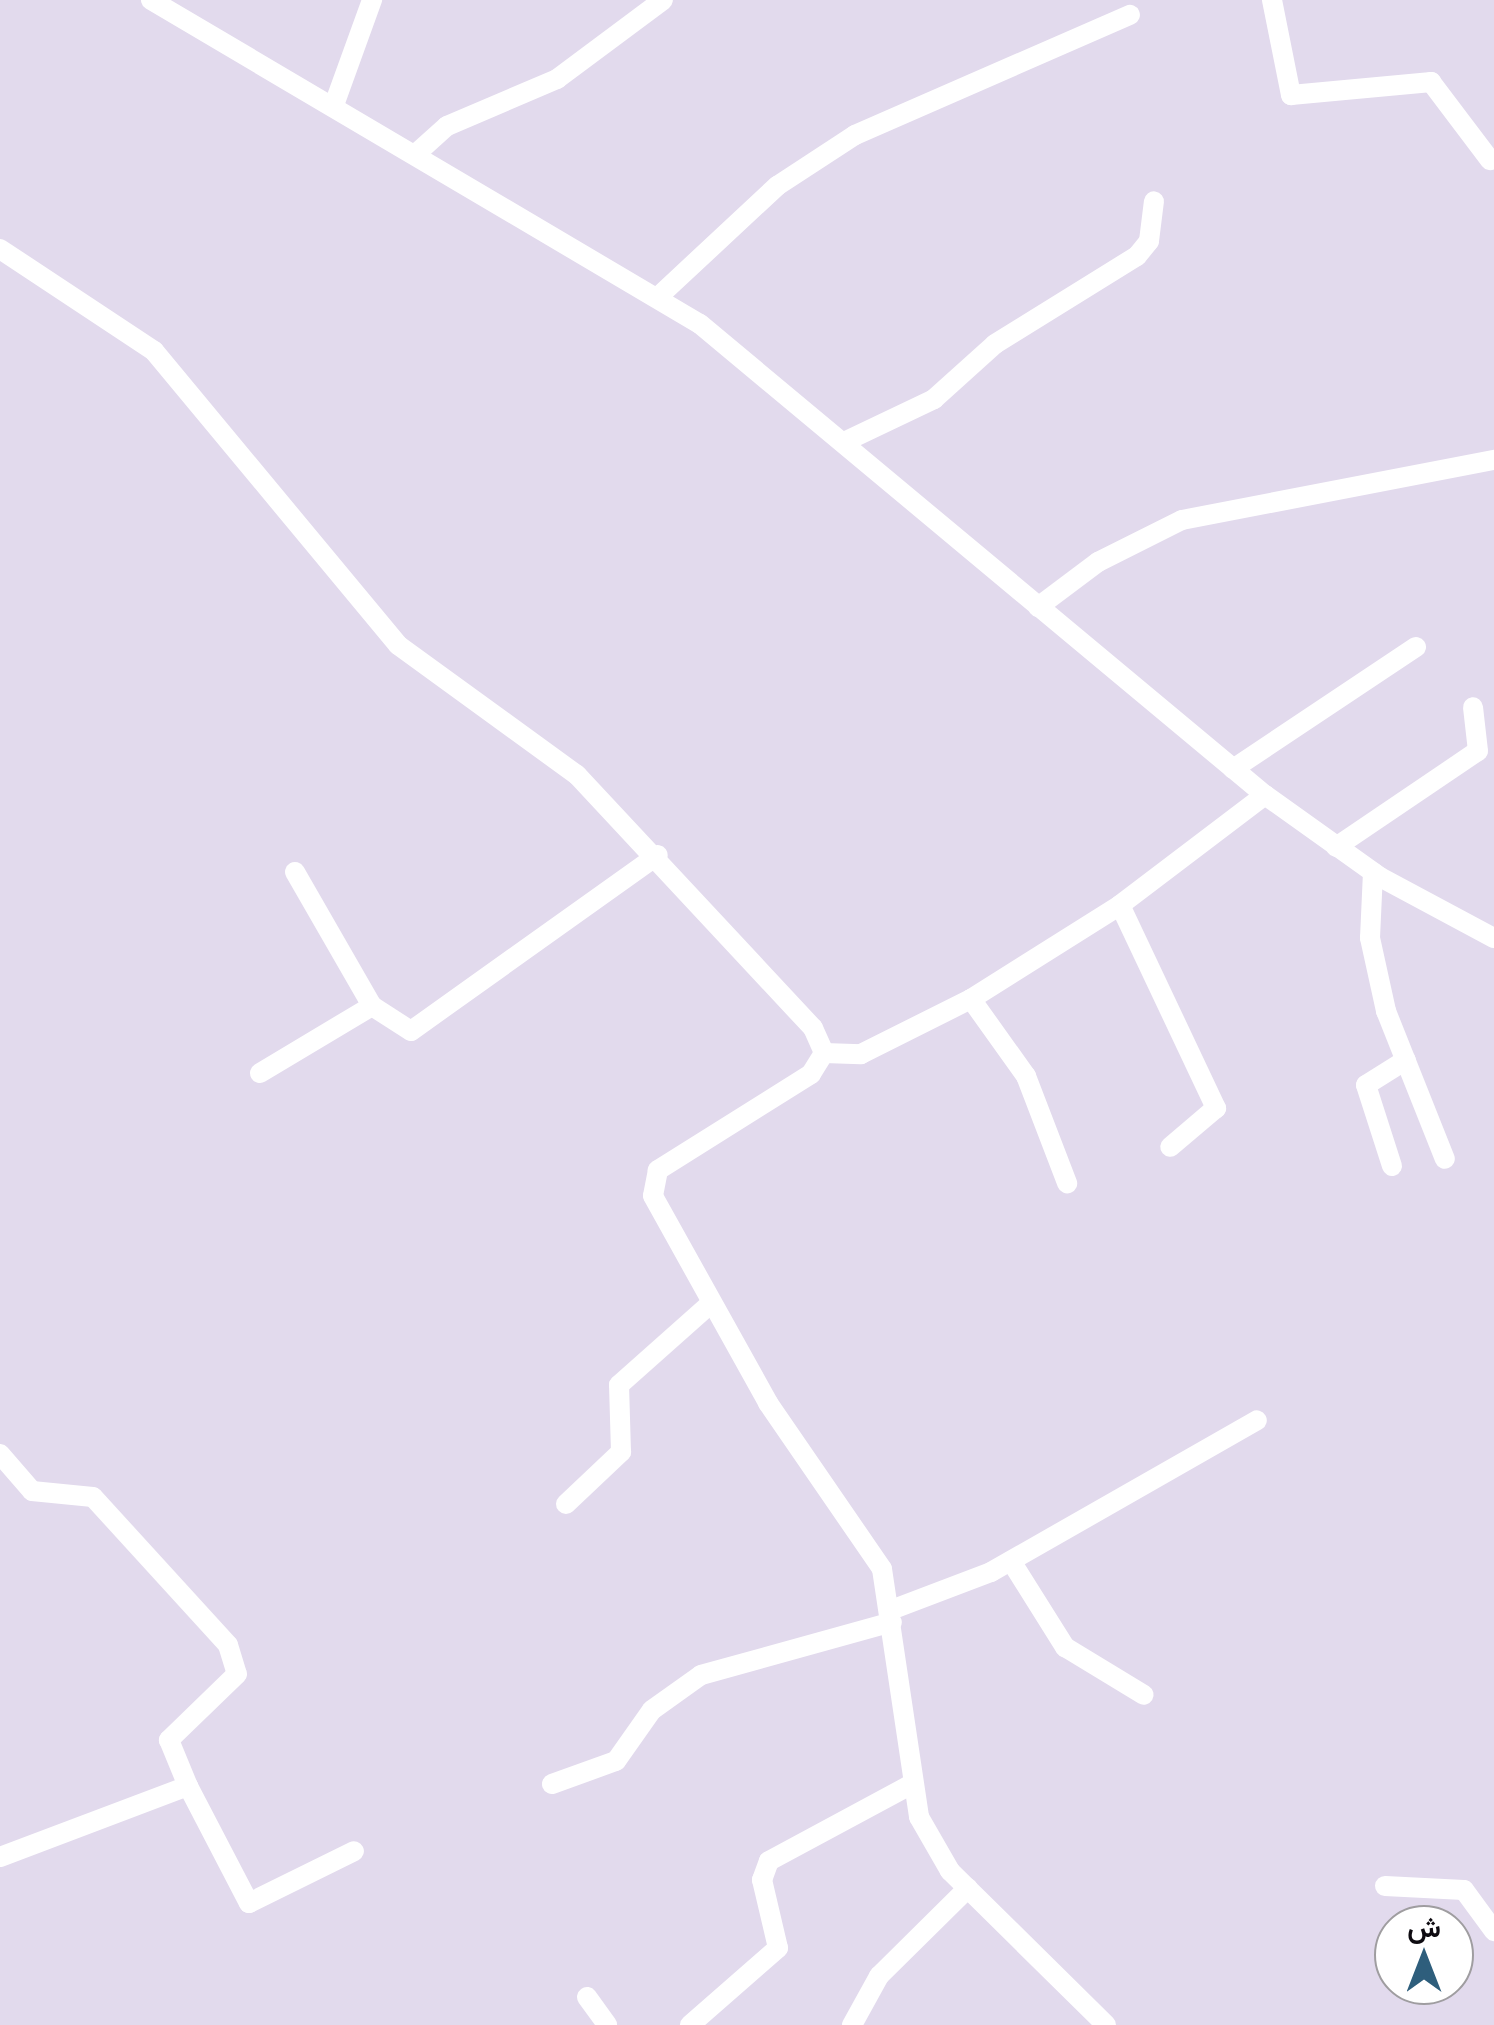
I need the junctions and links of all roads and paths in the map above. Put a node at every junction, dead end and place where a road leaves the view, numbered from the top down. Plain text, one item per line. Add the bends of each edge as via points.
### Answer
1 (151, 0) edge
2 (372, 0) edge
3 (664, 0) edge
4 (1272, 0) edge
5 (1130, 15) dead end
6 (334, 105) junction
7 (418, 152) junction
8 (1490, 160) dead end
9 (1154, 202) dead end
10 (0, 249) edge
11 (658, 297) junction
12 (844, 442) junction
13 (1494, 460) edge
14 (1038, 607) junction
15 (1416, 647) dead end
16 (1473, 707) dead end
17 (1233, 769) junction
18 (1265, 795) junction
19 (1336, 847) junction
20 (658, 855) junction
21 (295, 872) dead end
22 (1373, 872) junction
23 (1120, 905) junction
24 (1494, 938) edge
25 (971, 998) junction
26 (372, 1006) junction
27 (824, 1053) junction
28 (1406, 1060) junction
29 (260, 1073) dead end
30 (1170, 1146) dead end
31 (1445, 1160) dead end
32 (1392, 1166) dead end
33 (1067, 1184) dead end
34 (709, 1304) junction
35 (1257, 1420) dead end
36 (0, 1454) edge
37 (566, 1504) dead end
38 (1012, 1561) junction
39 (891, 1616) junction
40 (1144, 1695) dead end
41 (552, 1784) dead end
42 (910, 1785) junction
43 (188, 1786) junction
44 (354, 1850) dead end
45 (0, 1857) edge
46 (1385, 1886) dead end
47 (968, 1888) junction
48 (1494, 1931) edge
49 (587, 1997) dead end
50 (607, 2025) edge
51 (690, 2025) edge
52 (852, 2025) edge
53 (1106, 2025) edge

1 - 6 street
2 - 6 street
3 - 7 street via 557,79 456,121
4 - 8 street via 1292,95 1431,82
5 - 11 street via 854,135 777,186
6 - 7 street
7 - 11 street
9 - 12 street via 1149,241 1137,256 996,344 934,399
10 - 20 street via 154,351 398,645 576,774
11 - 12 street
12 - 14 street
13 - 14 street via 1182,520 1098,562
14 - 17 street
15 - 17 street
16 - 19 street via 1478,751
17 - 18 street
18 - 19 street
18 - 23 street
19 - 22 street
20 - 26 street via 498,961 423,1027 399,1028
20 - 27 street via 782,988
21 - 26 street
22 - 24 street
22 - 28 street via 1374,960
23 - 25 street
23 - 30 street via 1216,1108
25 - 27 street via 862,1054
25 - 33 street via 1026,1076 1045,1145
26 - 29 street
27 - 34 street via 811,1074 658,1170 653,1196
28 - 31 street
28 - 32 street via 1366,1084
34 - 37 street via 619,1385 621,1452
34 - 39 street via 875,1557
35 - 38 street
36 - 43 street via 32,1491 93,1497 228,1645 234,1682 169,1740
38 - 39 street
38 - 40 street via 1066,1647
39 - 41 street via 701,1675 652,1710 616,1760
39 - 42 street
42 - 47 street via 936,1848
42 - 51 street via 769,1861 762,1880 778,1948
43 - 44 street via 249,1903
43 - 45 street via 25,1855
46 - 48 street via 1464,1890
47 - 52 street via 879,1976
47 - 53 street
49 - 50 street

